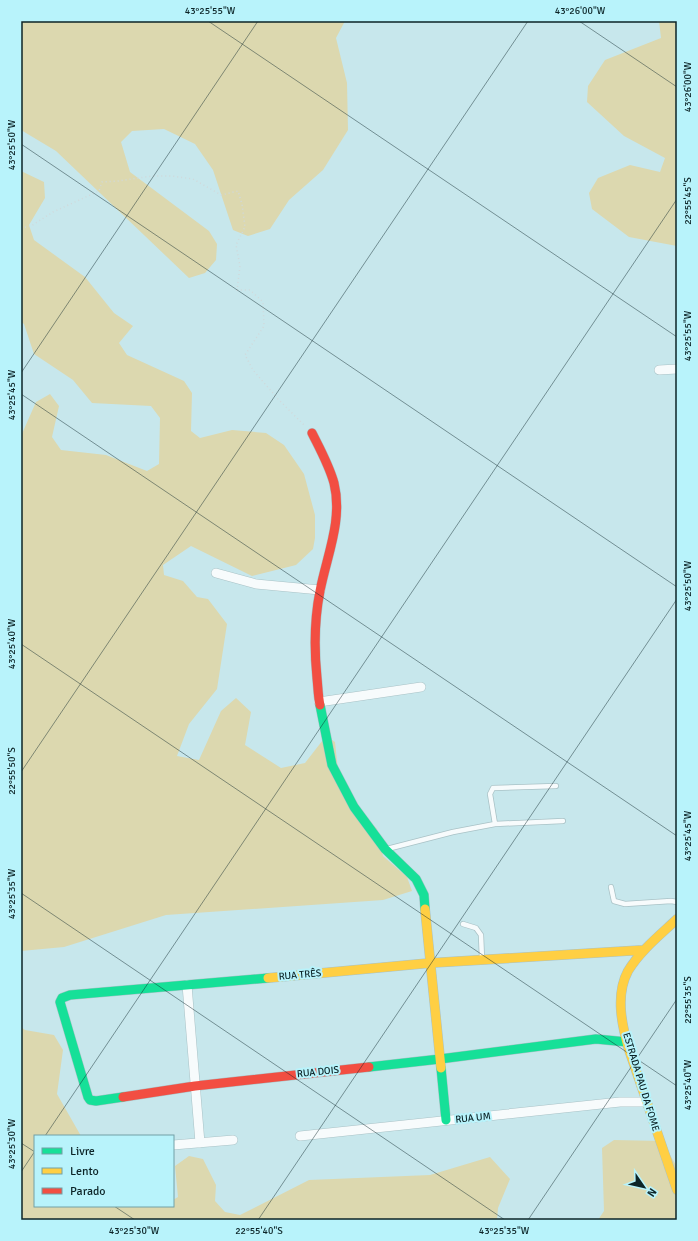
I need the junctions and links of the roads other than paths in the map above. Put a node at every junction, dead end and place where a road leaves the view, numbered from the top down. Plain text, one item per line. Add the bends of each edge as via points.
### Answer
1 (677, 369) edge
2 (660, 370) dead end
3 (312, 433) road end
4 (216, 573) dead end
5 (320, 590) junction
6 (421, 687) dead end
7 (319, 702) junction
8 (556, 786) dead end
9 (563, 821) dead end
10 (495, 824) junction
11 (385, 849) junction
12 (611, 887) dead end
13 (677, 902) edge
14 (677, 919) edge
15 (463, 924) dead end
16 (643, 950) junction
17 (482, 960) junction
18 (430, 964) junction
19 (187, 985) junction
20 (627, 1042) junction
21 (440, 1059) junction
22 (195, 1086) junction
23 (88, 1097) joint
24 (646, 1102) junction
25 (446, 1120) junction
26 (300, 1136) dead end
27 (232, 1140) dead end
28 (200, 1143) junction
29 (174, 1145) edge
30 (677, 1190) edge

1 - 2 street
3 - 5 street via 328,466 334,484 336,504 334,530
4 - 5 street via 256,584
5 - 7 street via 315,618 314,650
6 - 7 street
7 - 11 street via 332,765 354,807
8 - 10 lane via 492,788 490,794
9 - 10 lane
10 - 11 lane
11 - 18 street via 416,879 424,895
12 - 13 lane via 614,901 625,904
14 - 16 street, ESTRADA PAU DA FOME
15 - 17 lane via 476,928 480,935
16 - 17 street, RUA TRÊS
16 - 20 street, ESTRADA PAU DA FOME via 623,984 621,1012
17 - 18 street, RUA TRÊS
18 - 19 street, RUA TRÊS
18 - 21 street
19 - 22 street
19 - 23 street, RUA TRÊS via 68,996 60,999
20 - 21 street, RUA DOIS via 596,1039
20 - 24 street, ESTRADA PAU DA FOME
21 - 22 street, RUA DOIS
21 - 25 street
22 - 23 street, RUA DOIS via 96,1101
22 - 28 street
24 - 25 street, RUA UM via 620,1102
24 - 30 street, ESTRADA PAU DA FOME
25 - 26 street, RUA UM
27 - 28 street
28 - 29 street

